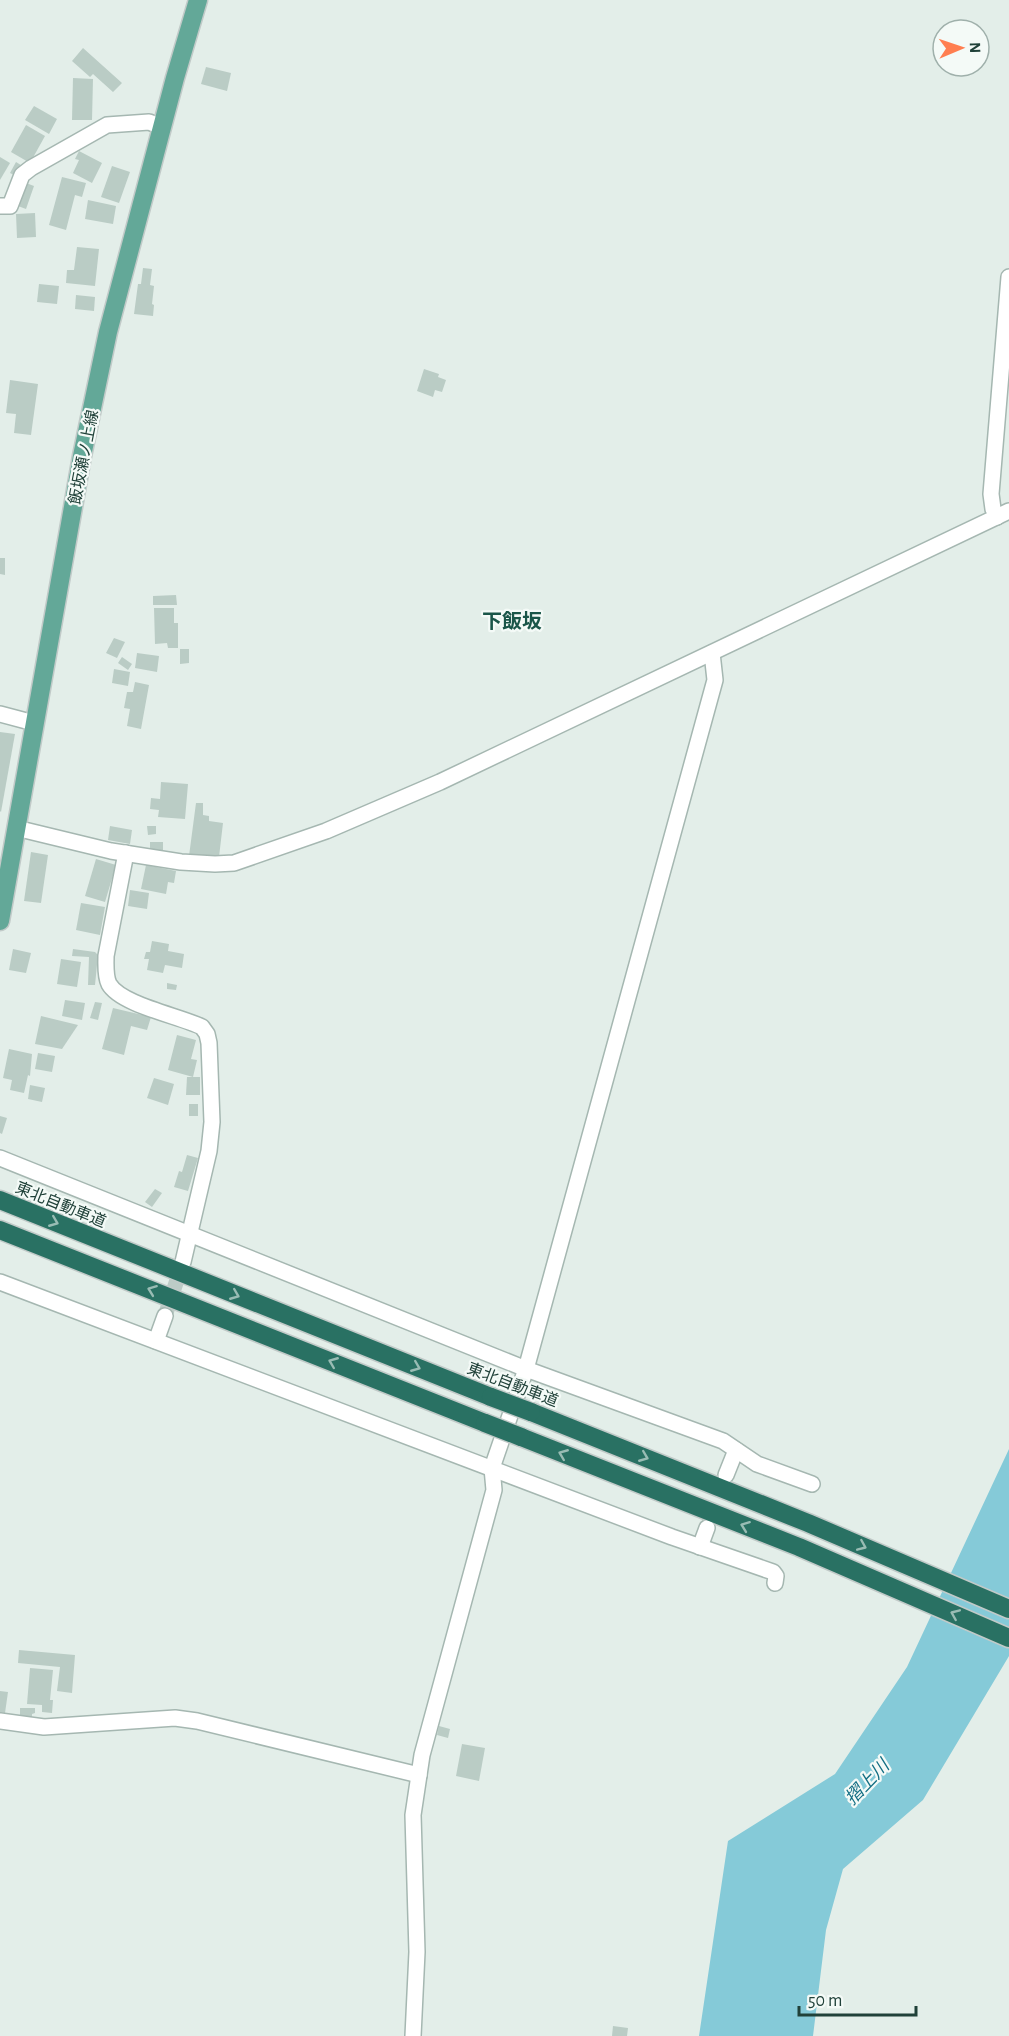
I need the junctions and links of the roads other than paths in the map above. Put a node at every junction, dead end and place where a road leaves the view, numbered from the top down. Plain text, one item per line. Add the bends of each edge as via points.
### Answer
1 (198, 0) edge
2 (162, 127) junction
3 (0, 206) edge
4 (1009, 277) edge
5 (1003, 514) edge
6 (712, 653) junction
7 (0, 714) edge
8 (34, 723) junction
9 (16, 828) junction
10 (126, 853) junction
11 (0, 921) edge
12 (0, 1158) edge
13 (0, 1200) edge
14 (0, 1230) edge
15 (189, 1233) junction
16 (183, 1262) tunnel mouth
17 (0, 1282) edge
18 (165, 1316) tunnel mouth
19 (156, 1341) junction
20 (525, 1369) junction
21 (736, 1450) junction
22 (492, 1468) junction
23 (726, 1475) dead end
24 (812, 1484) dead end
25 (707, 1528) dead end
26 (700, 1547) junction
27 (775, 1583) dead end
28 (1009, 1609) edge
29 (1009, 1638) edge
30 (0, 1721) edge
31 (419, 1775) junction
32 (414, 2036) edge

1 - 2 main road, 飯坂瀬ノ上線
2 - 3 street via 149,122 107,125 31,168 22,176 10,206
2 - 8 main road, 飯坂瀬ノ上線 via 108,332
4 - 5 street via 991,494 993,509
5 - 6 street
6 - 10 street via 440,782 327,831 244,860 215,864
6 - 20 street via 715,680
7 - 8 street
8 - 9 main road, 飯坂瀬ノ上線
9 - 10 street
9 - 11 main road, 飯坂瀬ノ上線
10 - 15 street via 106,956 110,984 136,1003 202,1027 209,1043 212,1122
12 - 15 street
13 -> 28 highway, 東北自動車道, bridge via 808,1522
29 -> 14 highway, bridge via 799,1547
15 - 16 street
15 - 20 street
17 - 19 street
18 - 19 street
19 - 22 street
20 - 21 street via 723,1441
20 - 22 street
21 - 23 street
21 - 24 street via 757,1464
22 - 26 street
22 - 31 street via 494,1490
25 - 26 street
26 - 27 street via 773,1572
30 - 31 street via 44,1727 175,1718
31 - 32 street via 413,1815 417,1952

